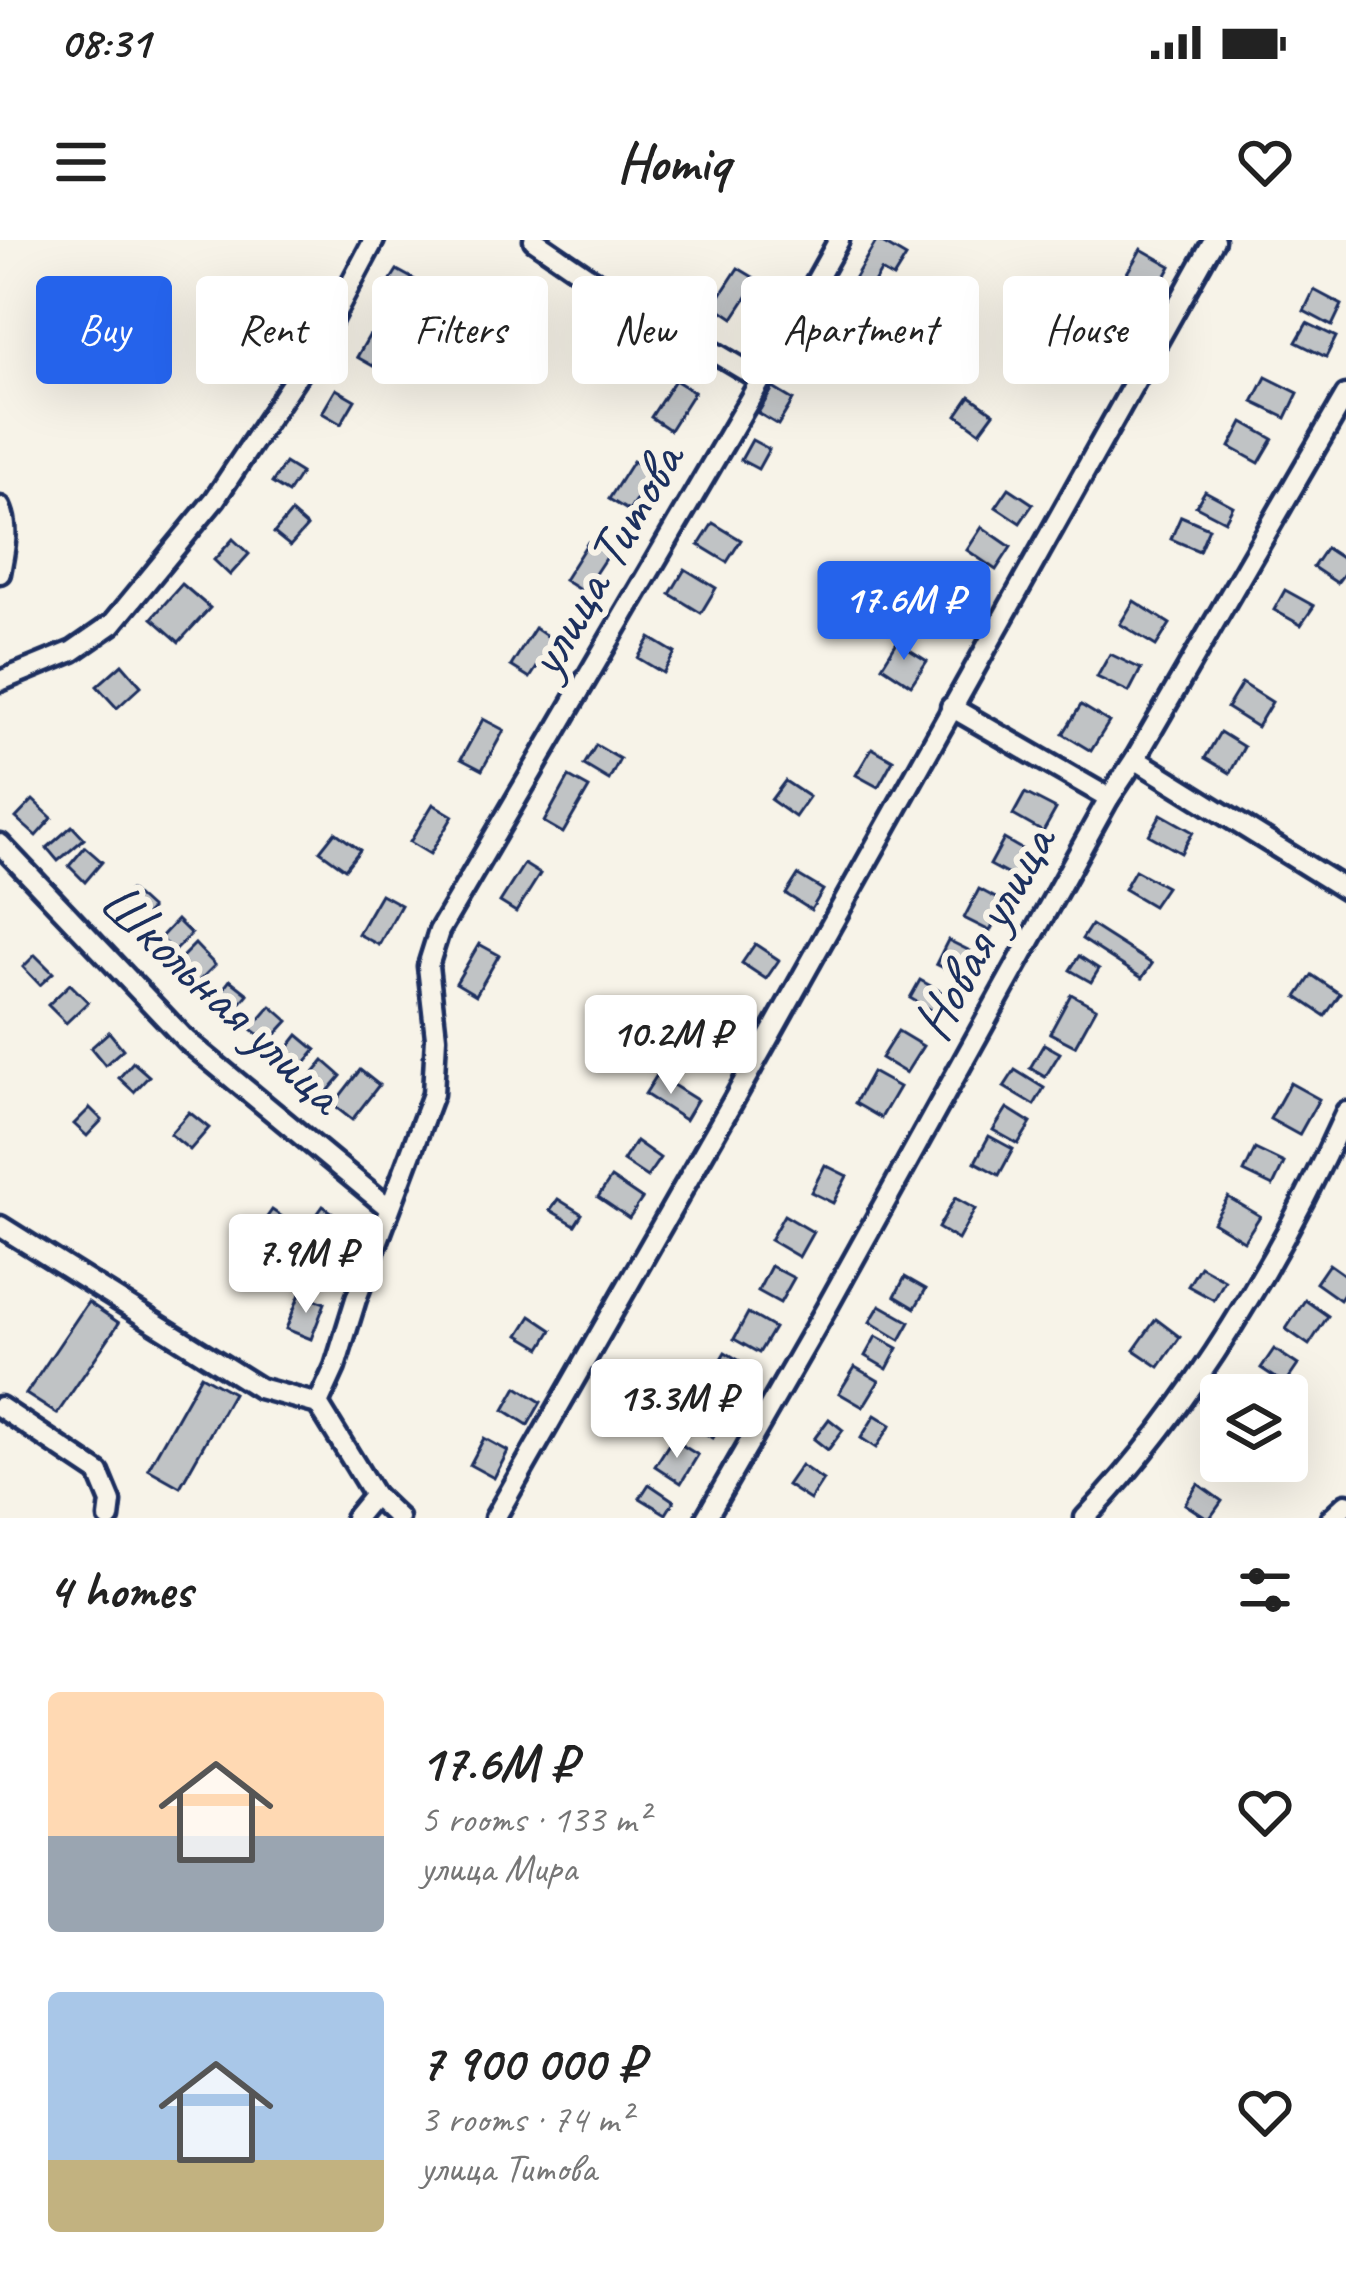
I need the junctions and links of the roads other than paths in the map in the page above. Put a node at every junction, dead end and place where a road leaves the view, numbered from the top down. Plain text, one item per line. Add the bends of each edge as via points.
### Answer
1 (374, 240) edge
2 (534, 240) edge
3 (839, 240) edge
4 (1214, 240) edge
5 (819, 276) edge
6 (741, 369) edge
7 (758, 384) edge
8 (1346, 395) edge
9 (0, 507) edge
10 (0, 573) edge
11 (0, 680) edge
12 (951, 707) junction
13 (1135, 759) junction
14 (1109, 798) junction
15 (0, 844) edge
16 (1346, 890) edge
17 (1346, 1112) edge
18 (389, 1208) junction
19 (0, 1226) edge
20 (318, 1404) junction
21 (0, 1406) edge
22 (374, 1495) junction
23 (1346, 1504) edge
24 (109, 1518) edge
25 (355, 1518) edge
26 (398, 1518) edge
27 (496, 1518) edge
28 (706, 1518) edge
29 (1084, 1518) edge
30 (1331, 1518) edge

1 - 11 street via 322,338 214,499 112,624 73,651
2 - 6 street
3 - 5 street, улица Титова
4 - 12 street
7 - 18 street, улица Титова via 439,931 428,966 433,1094
8 - 13 street, Новая улица
9 - 10 street
12 - 14 street
12 - 27 street
13 - 14 street, Новая улица
13 - 16 street
14 - 28 street, Новая улица
15 - 18 street, Школьная улица via 186,1040
17 - 29 street via 1241,1312
18 - 20 street, улица Титова
19 - 20 street via 260,1388
20 - 22 street
21 - 24 street via 99,1473
22 - 25 street
22 - 26 street
23 - 30 street

